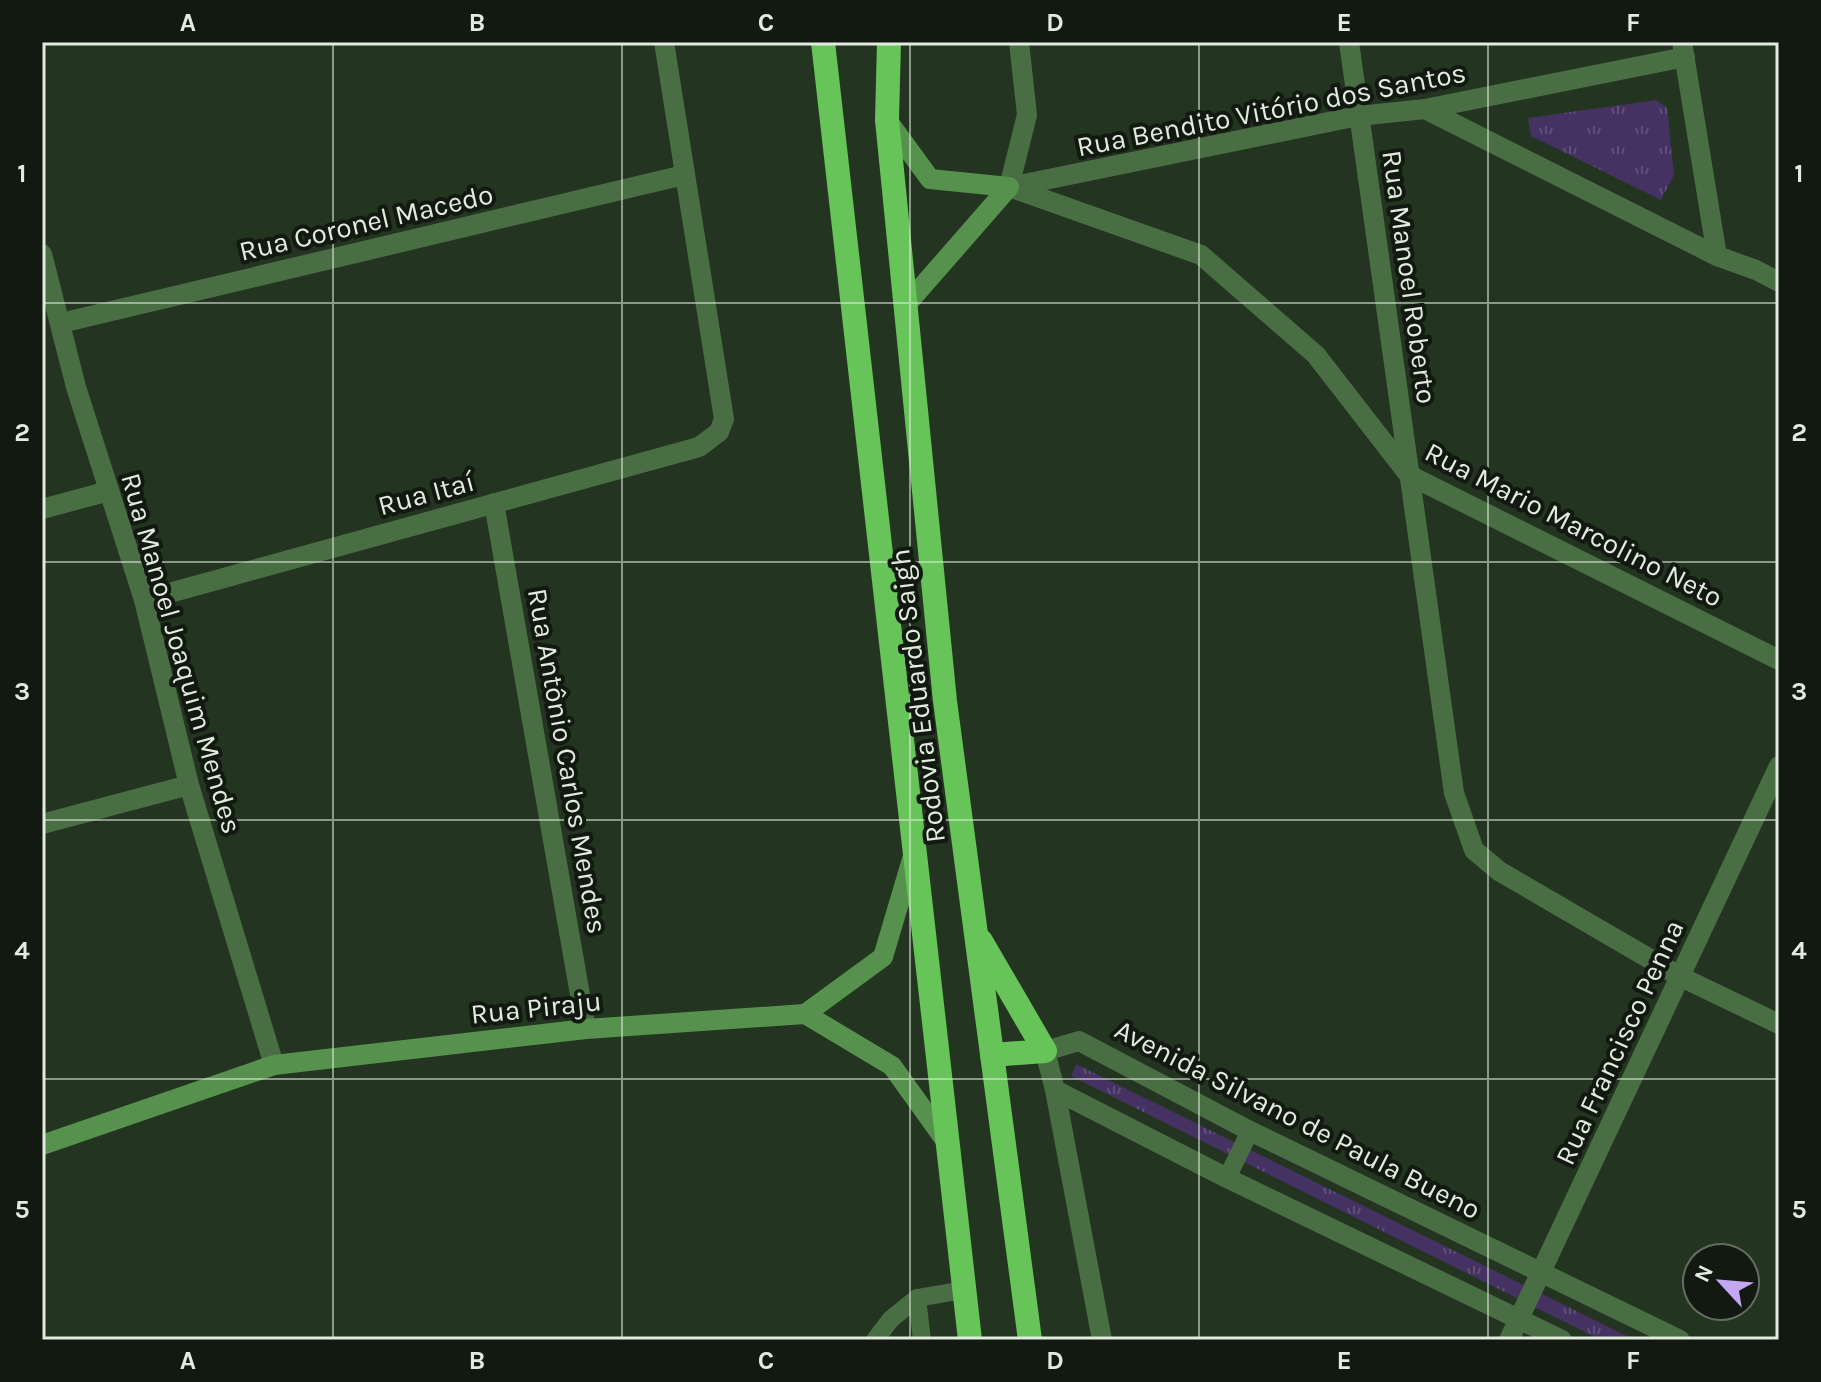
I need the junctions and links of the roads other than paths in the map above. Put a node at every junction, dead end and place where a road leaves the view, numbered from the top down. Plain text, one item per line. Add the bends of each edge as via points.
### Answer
1 (664, 42) edge
2 (823, 42) edge
3 (889, 42) edge
4 (1019, 42) edge
5 (1349, 42) edge
6 (1684, 49) edge
7 (1425, 109) junction
8 (1358, 116) junction
9 (887, 120) junction
10 (684, 175) junction
11 (1009, 187) junction
12 (42, 254) edge
13 (1717, 256) junction
14 (1779, 264) edge
15 (1756, 270) junction
16 (1779, 282) edge
17 (906, 305) junction
18 (61, 323) junction
19 (1409, 475) junction
20 (109, 491) junction
21 (494, 503) junction
22 (42, 509) edge
23 (144, 600) junction
24 (1779, 660) edge
25 (1779, 766) edge
26 (189, 785) junction
27 (42, 824) edge
28 (915, 848) junction
29 (975, 931) junction
30 (1681, 977) junction
31 (805, 1014) junction
32 (1779, 1024) edge
33 (586, 1029) junction
34 (1045, 1051) junction
35 (992, 1055) junction
36 (274, 1065) junction
37 (1055, 1090) junction
38 (1250, 1131) junction
39 (42, 1145) edge
40 (949, 1145) junction
41 (1227, 1178) junction
42 (1542, 1272) junction
43 (964, 1290) junction
44 (917, 1298) junction
45 (1519, 1319) junction
46 (875, 1340) edge
47 (922, 1340) edge
48 (970, 1340) edge
49 (1030, 1340) edge
50 (1102, 1340) edge
51 (1509, 1340) edge
52 (1562, 1340) edge
53 (1680, 1340) edge

1 - 10 street
2 - 28 highway, Rodovia Eduardo Saigh
3 - 9 highway, Rodovia Eduardo Saigh
4 - 11 street via 1027,115
5 - 8 street, Rua Manoel Roberto
6 - 7 street, Rua Bendito Vitório dos Santos
6 - 13 street
7 - 8 street, Rua Bendito Vitório dos Santos
7 - 13 street
8 - 11 street, Rua Bendito Vitório dos Santos
8 - 19 street, Rua Manoel Roberto
9 - 11 main road via 930,179
9 - 17 highway, Rodovia Eduardo Saigh
10 - 18 street, Rua Coronel Macedo
10 - 21 street, Rua Itaí via 724,419 719,432 699,447
11 - 17 main road
11 - 19 street, Rua Mario Marcolino Neto via 1201,255 1316,355
12 - 18 street, Rua Manoel Joaquim Mendes
13 - 15 street
14 - 15 street
15 - 16 street
17 - 29 highway, Rodovia Eduardo Saigh via 945,701
18 - 20 street, Rua Manoel Joaquim Mendes
19 - 24 street, Rua Mario Marcolino Neto
19 - 30 street, Rua Manoel Roberto via 1454,793 1474,850 1499,871
20 - 22 street
20 - 23 street, Rua Manoel Joaquim Mendes
21 - 23 street, Rua Itaí
21 - 33 street, Rua Antônio Carlos Mendes
23 - 26 street, Rua Manoel Joaquim Mendes
25 - 30 street, Rua Francisco Penna
26 - 27 street
26 - 36 street, Rua Manoel Joaquim Mendes
28 - 31 main road via 883,957
28 - 40 highway, Rodovia Eduardo Saigh
29 - 34 highway
29 - 35 highway, Rodovia Eduardo Saigh
30 - 32 street
30 - 42 street, Rua Francisco Penna
31 - 33 main road, Rua Piraju
31 - 40 main road via 892,1066
33 - 36 main road, Rua Piraju
34 - 35 highway
34 - 37 street
34 - 38 street, Avenida Silvano de Paula Bueno via 1079,1041
35 - 49 highway, Rodovia Eduardo Saigh
36 - 39 main road, Rua Piraju
37 - 41 street
37 - 50 street
38 - 41 lane
38 - 42 street, Avenida Silvano de Paula Bueno
40 - 43 highway, Rodovia Eduardo Saigh
41 - 45 street
42 - 45 street, Rua Francisco Penna
42 - 53 street, Avenida Silvano de Paula Bueno
43 - 44 lane
43 - 48 highway, Rodovia Eduardo Saigh
44 - 46 lane
44 - 47 lane
45 - 51 street, Rua Francisco Penna
45 - 52 street

